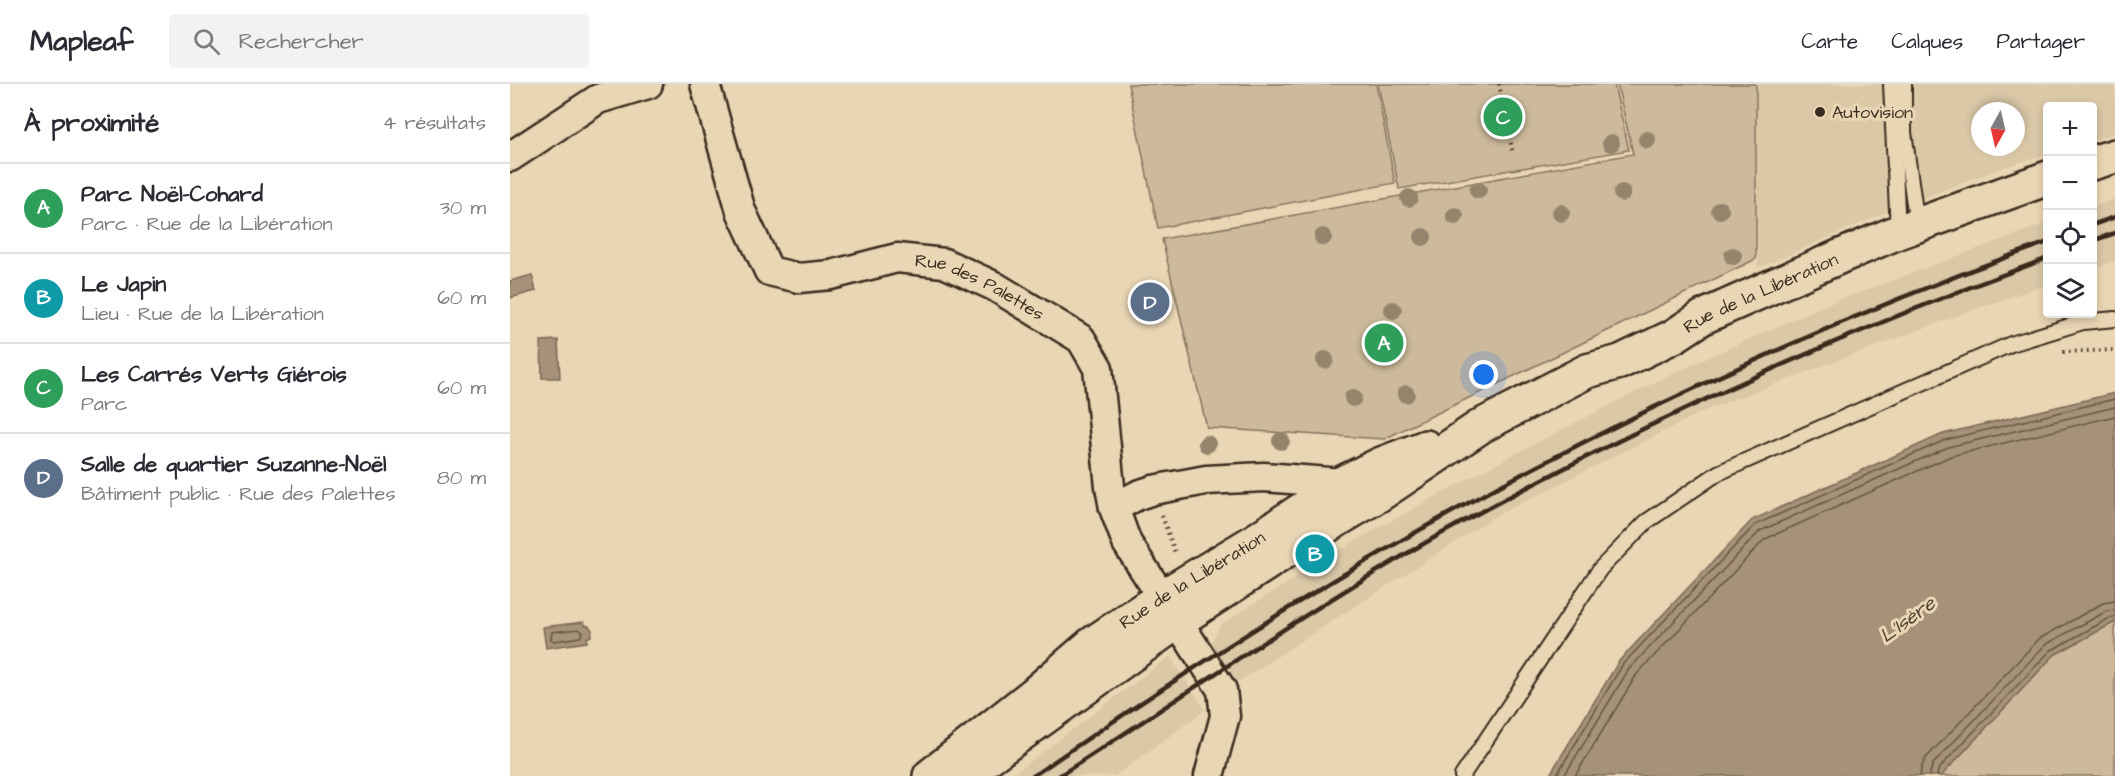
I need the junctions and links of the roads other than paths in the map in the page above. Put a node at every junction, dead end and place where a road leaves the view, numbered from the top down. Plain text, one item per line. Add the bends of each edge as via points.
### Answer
1 (648, 84) edge
2 (705, 84) edge
3 (1891, 84) edge
4 (1904, 84) edge
5 (2115, 156) edge
6 (510, 157) edge
7 (2097, 161) edge
8 (2043, 180) edge
9 (1907, 229) junction
10 (2115, 320) edge
11 (1481, 426) junction
12 (1342, 483) junction
13 (1114, 508) junction
14 (1175, 601) junction
15 (930, 776) edge
16 (963, 776) edge
17 (1209, 776) edge
18 (1462, 776) edge

1 - 6 street via 598,99
2 - 13 street, Rue des Palettes via 741,211 769,271 798,278 831,275 897,258 944,263 994,286 1082,339 1098,368
3 - 9 lane
4 - 9 lane
5 - 7 main road
8 - 9 main road, Rue de la Libération
9 - 11 main road, Rue de la Libération via 1703,317 1674,336 1620,362 1587,371
10 - 18 lane via 2083,322 2011,344 1718,473 1646,522 1600,569
11 - 12 main road, Rue de la Libération
11 - 14 main road, Rue de la Libération via 1295,545
12 - 13 street via 1264,477 1206,480 1153,490
12 - 14 main road, Rue de la Libération via 1250,544
13 - 14 street, Rue des Palettes via 1127,543
14 - 15 main road, Rue de la Libération via 1092,644
14 - 16 main road, Rue de la Libération
14 - 17 street, Rue des Palettes via 1222,690 1225,716

